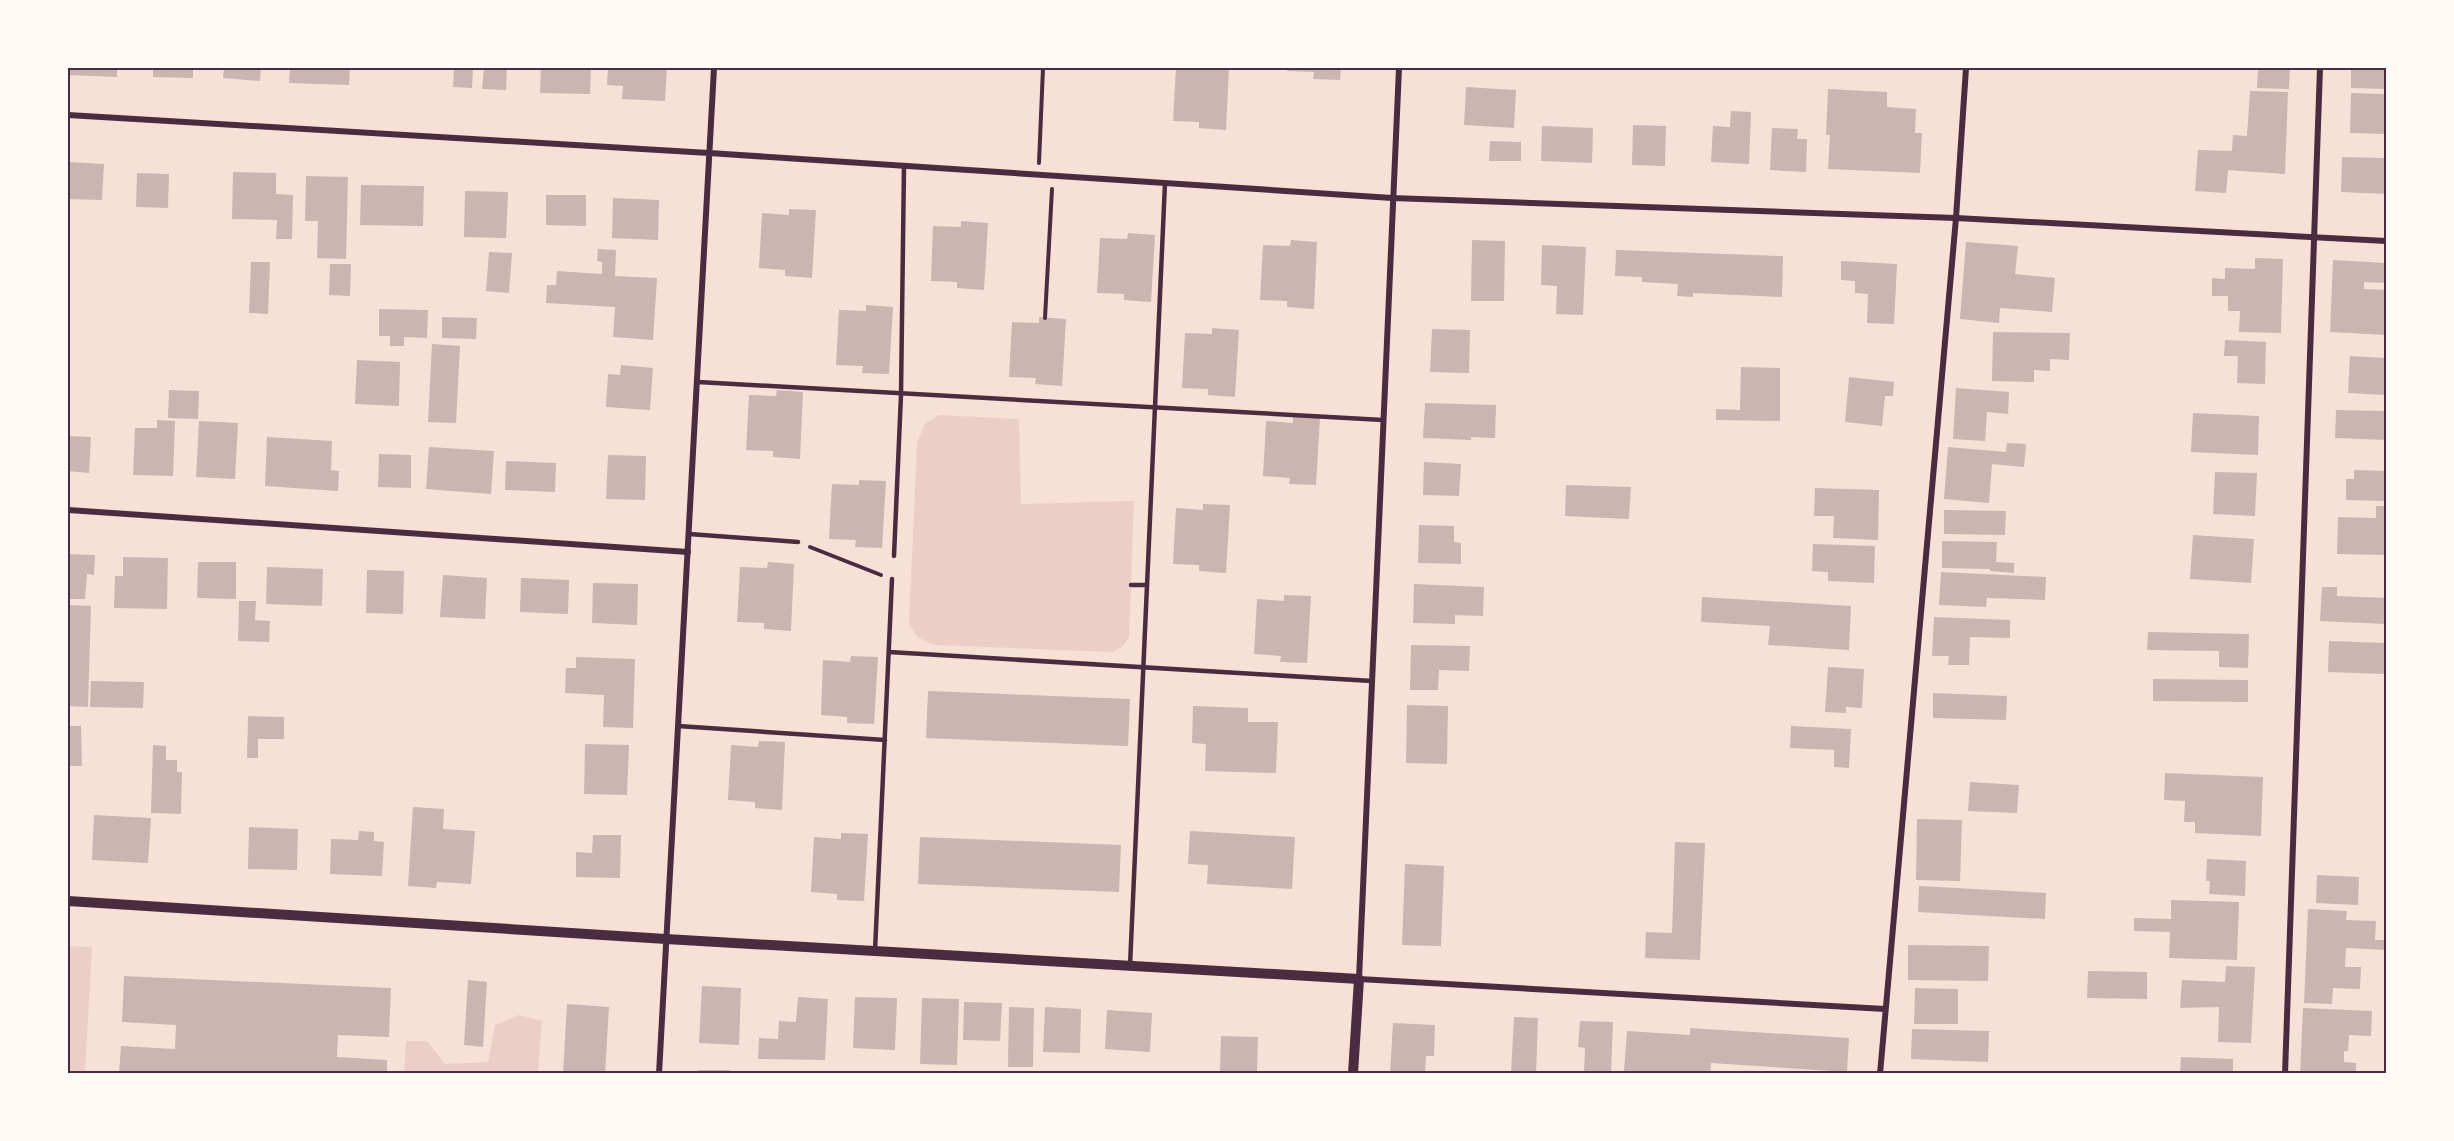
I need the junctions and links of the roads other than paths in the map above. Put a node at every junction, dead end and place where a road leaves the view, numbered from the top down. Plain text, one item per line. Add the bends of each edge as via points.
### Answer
1 (714, 68) edge
2 (1399, 68) edge
3 (1966, 68) edge
4 (2320, 68) edge
5 (68, 115) edge
6 (709, 153) junction
7 (904, 166) junction
8 (1165, 183) junction
9 (1392, 198) junction
10 (1956, 218) junction
11 (2314, 238) junction
12 (2386, 241) edge
13 (698, 382) junction
14 (901, 395) junction
15 (1155, 408) junction
16 (1383, 420) junction
17 (68, 510) edge
18 (689, 534) junction
19 (798, 542) road end
20 (688, 552) junction
21 (894, 556) dead end
22 (892, 579) road end
23 (1131, 585) dead end
24 (1147, 585) junction
25 (889, 652) junction
26 (1143, 667) junction
27 (1372, 681) junction
28 (678, 726) junction
29 (885, 740) junction
30 (68, 901) edge
31 (666, 939) junction
32 (875, 951) junction
33 (1130, 966) junction
34 (1359, 979) junction
35 (1886, 1009) junction
36 (659, 1074) edge
37 (1353, 1074) edge
38 (1880, 1074) edge
39 (2285, 1074) edge

1 - 6 street
2 - 9 street
3 - 10 street
4 - 11 street
5 - 6 street
6 - 7 street
6 - 13 street
7 - 8 street
7 - 14 lane
8 - 9 street
8 - 15 lane
9 - 10 street
9 - 16 street
10 - 11 street
10 - 35 street
11 - 12 street
11 - 39 street
13 - 14 lane
13 - 18 street
14 - 15 lane
14 - 21 lane
15 - 16 lane
15 - 24 lane
16 - 27 street
17 - 20 street
18 - 19 lane
18 - 20 street
20 - 28 street
22 - 25 lane
23 - 24 lane
24 - 26 lane
25 - 26 lane
25 - 29 lane
26 - 27 lane
26 - 33 lane
27 - 34 street
28 - 29 lane
28 - 31 street
29 - 32 lane
30 - 31 street
31 - 32 street
31 - 36 street
32 - 33 street
33 - 34 street
34 - 35 street
34 - 37 street
35 - 38 street

